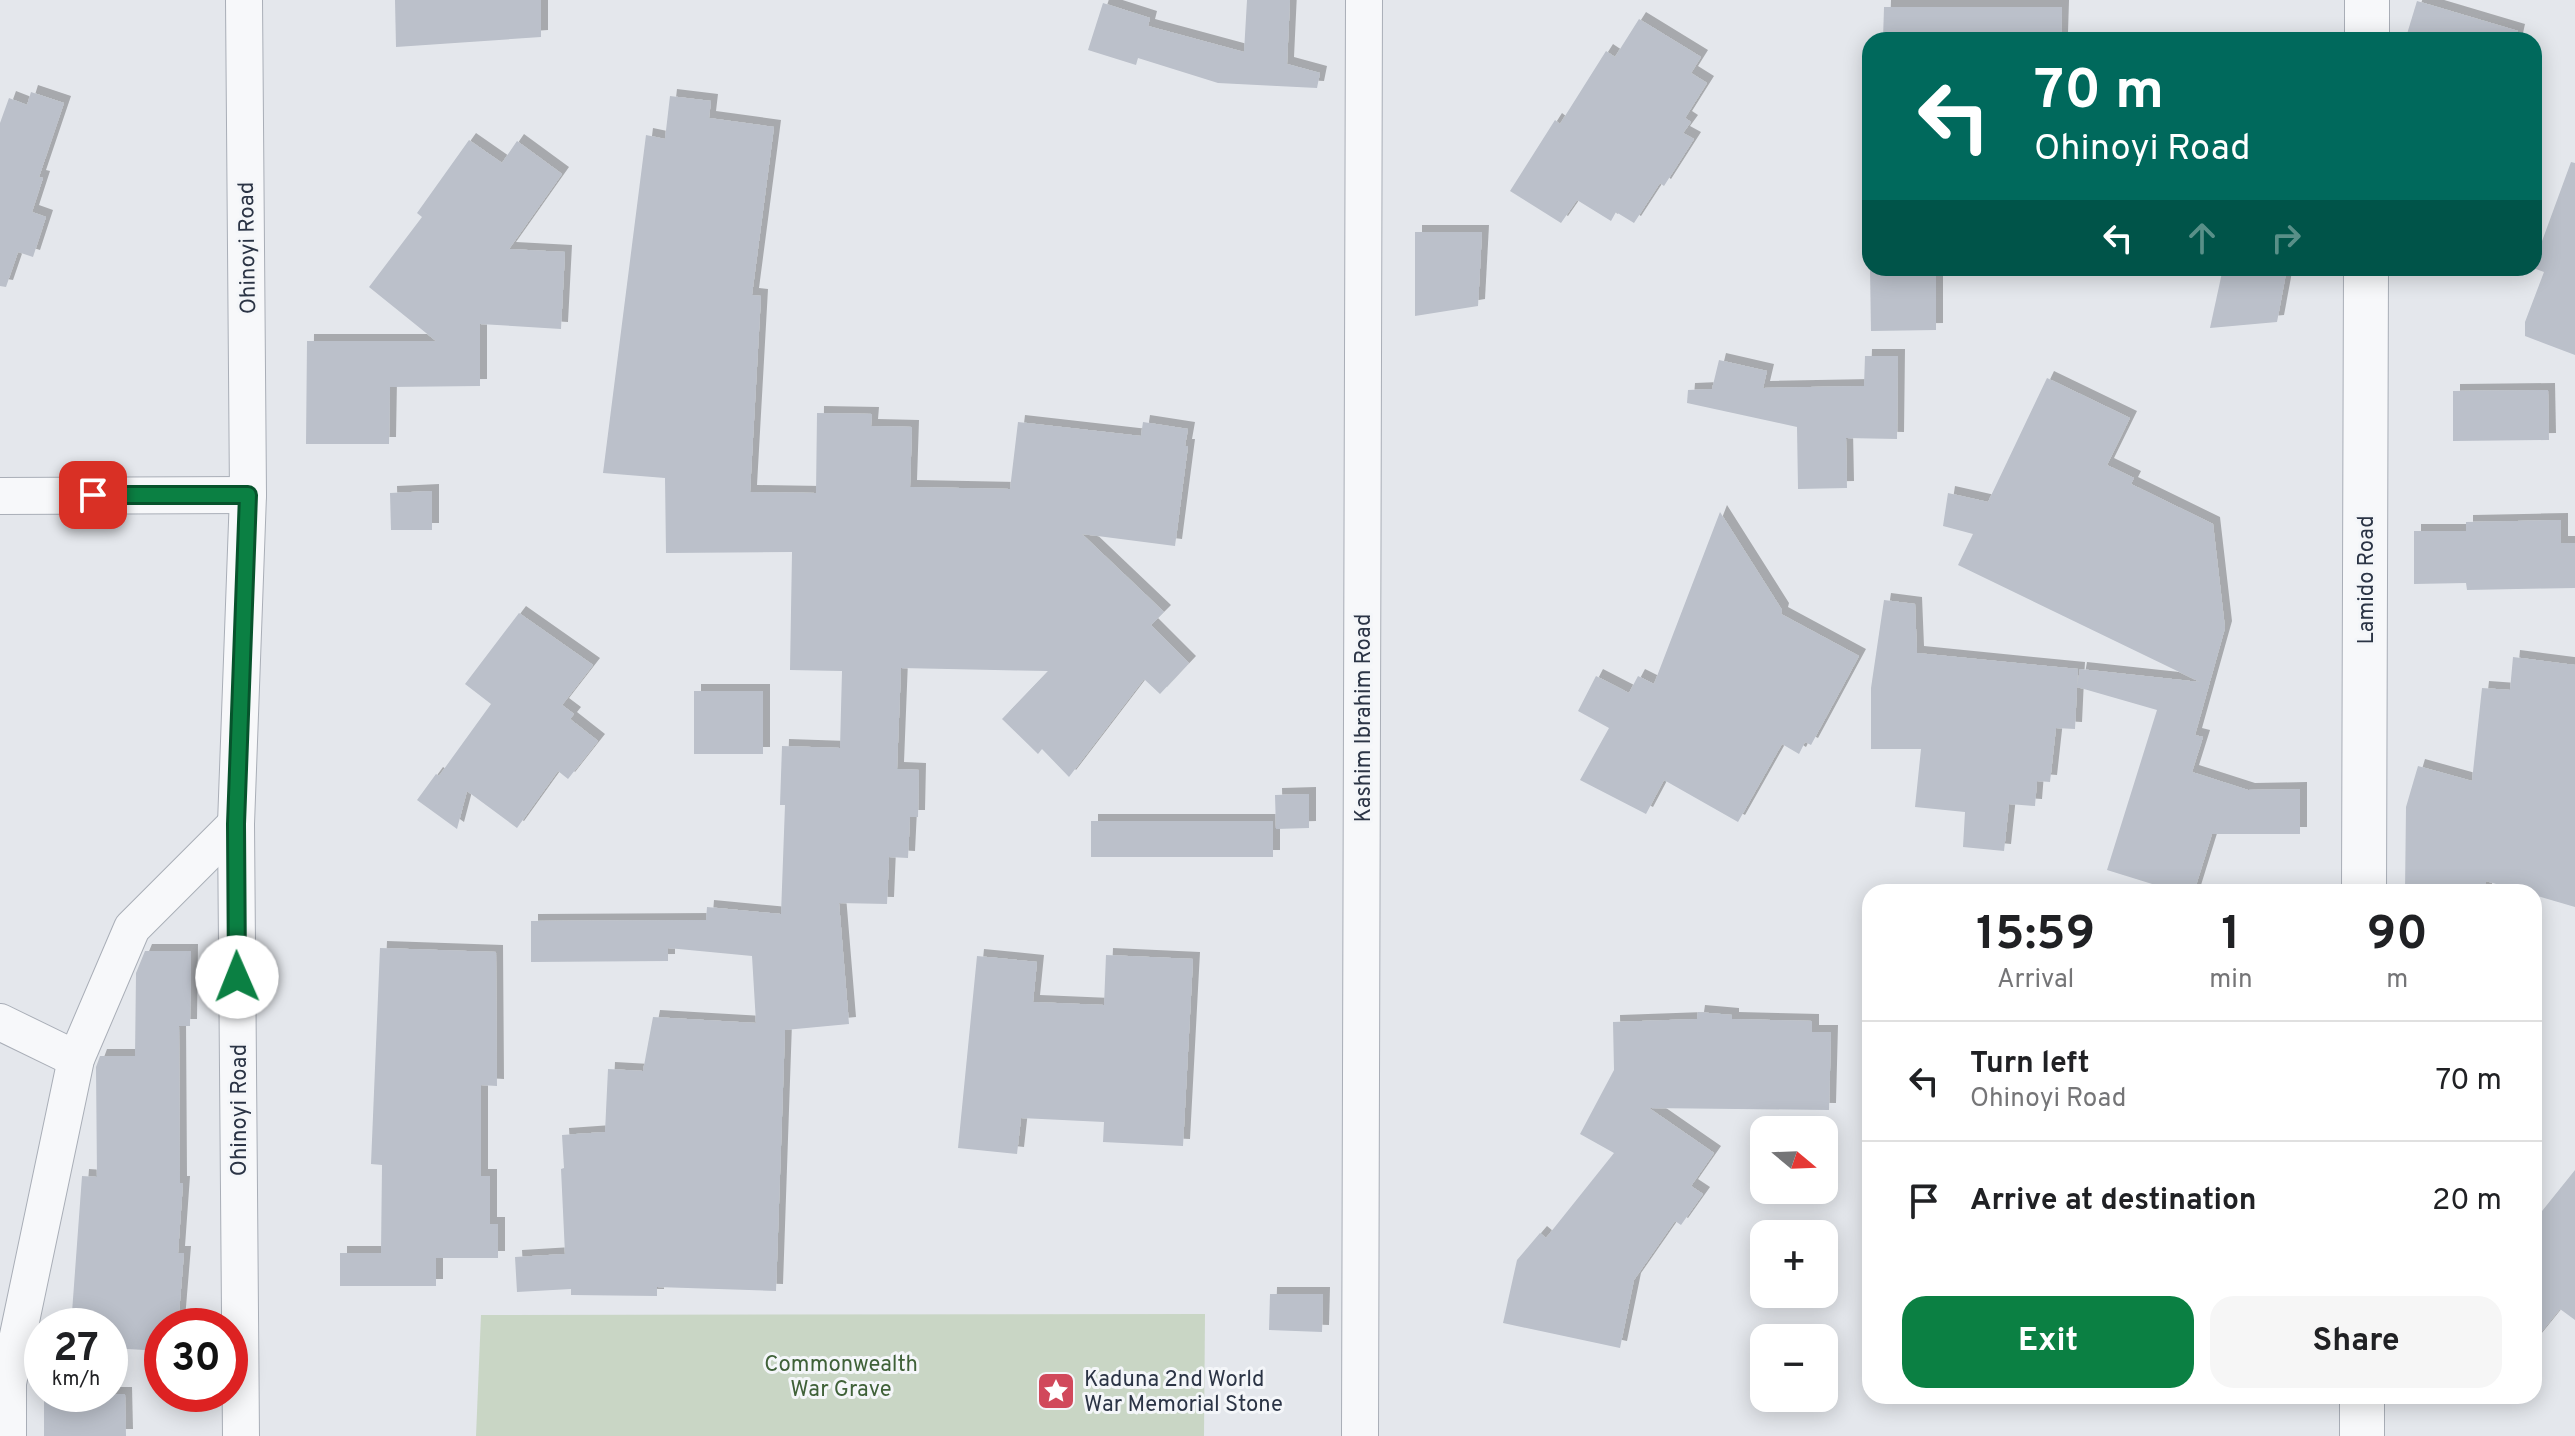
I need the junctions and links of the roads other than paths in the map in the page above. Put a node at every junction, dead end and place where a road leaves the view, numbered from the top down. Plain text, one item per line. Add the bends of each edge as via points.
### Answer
1 (244, 0) edge
2 (1364, 0) edge
3 (2367, 0) edge
4 (2367, 32) edge
5 (2366, 276) edge
6 (248, 495) junction
7 (0, 496) edge
8 (236, 824) junction
9 (2364, 884) edge
10 (0, 1022) edge
11 (76, 1059) junction
12 (2362, 1404) edge
13 (8, 1436) edge
14 (241, 1436) edge
15 (1360, 1436) edge
16 (2362, 1436) edge

1 - 6 street, Ohinoyi Road
2 - 15 street, Kashim Ibrahim Road
3 - 4 street
5 - 9 street, Lamido Road
6 - 7 street
6 - 8 street, Ohinoyi Road
8 - 11 street via 132,928
8 - 14 street, Ohinoyi Road
10 - 11 street
11 - 13 street via 8,1383
12 - 16 street

